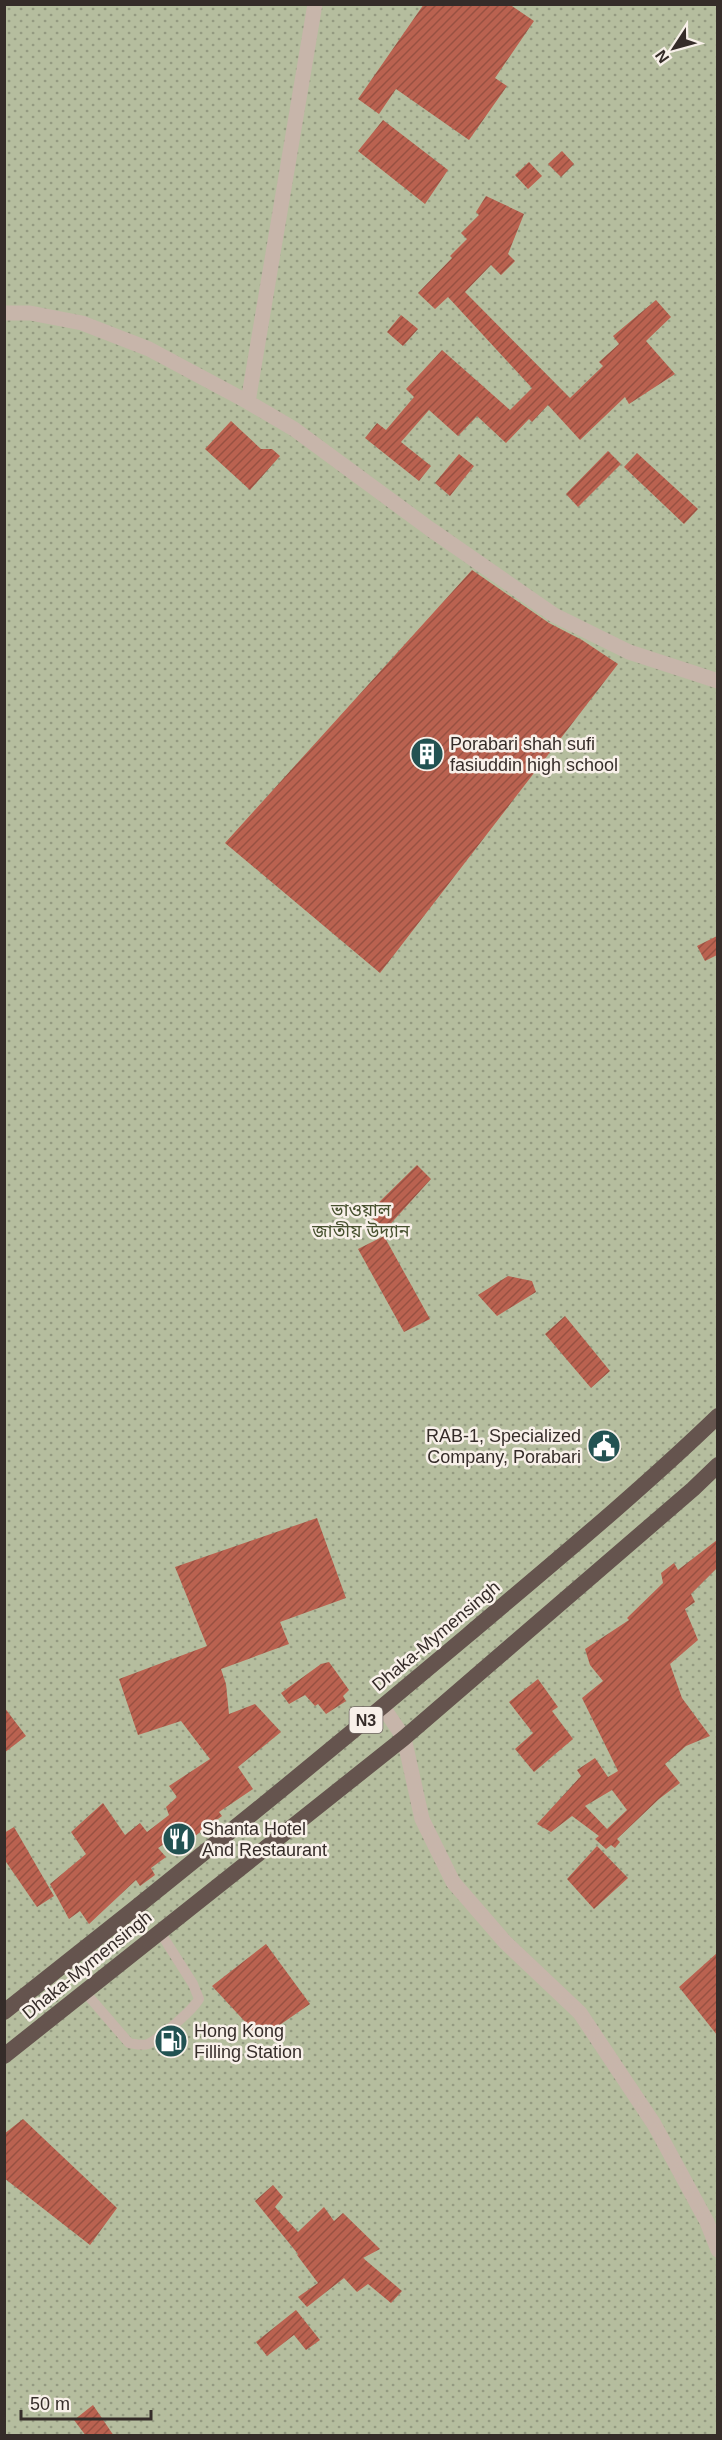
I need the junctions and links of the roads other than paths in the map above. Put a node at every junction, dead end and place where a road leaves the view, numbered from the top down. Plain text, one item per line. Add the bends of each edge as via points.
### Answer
1 (315, 4) edge
2 (4, 313) edge
3 (248, 402) junction
4 (717, 681) edge
5 (717, 1416) edge
6 (717, 1465) edge
7 (383, 1707) junction
8 (404, 1737) junction
9 (160, 1932) junction
10 (85, 1992) junction
11 (4, 2012) edge
12 (4, 2056) edge
13 (717, 2250) edge

1 - 3 street
2 - 3 street via 30,313 82,323 149,349
3 - 4 street via 294,429 554,615 628,652
5 - 7 highway, Dhaka-Mymensingh / N3 via 654,1478
6 - 8 highway, Dhaka-Mymensingh / N3
7 - 8 street
7 - 11 highway, Dhaka-Mymensingh / N3
8 - 9 highway, Dhaka-Mymensingh / N3
8 - 13 street via 422,1819 453,1882 505,1942 580,2013 654,2124 707,2222
9 - 10 highway, Dhaka-Mymensingh / N3
9 - 10 lane via 199,1999 176,2022 147,2044 129,2043
10 - 12 highway, Dhaka-Mymensingh / N3

